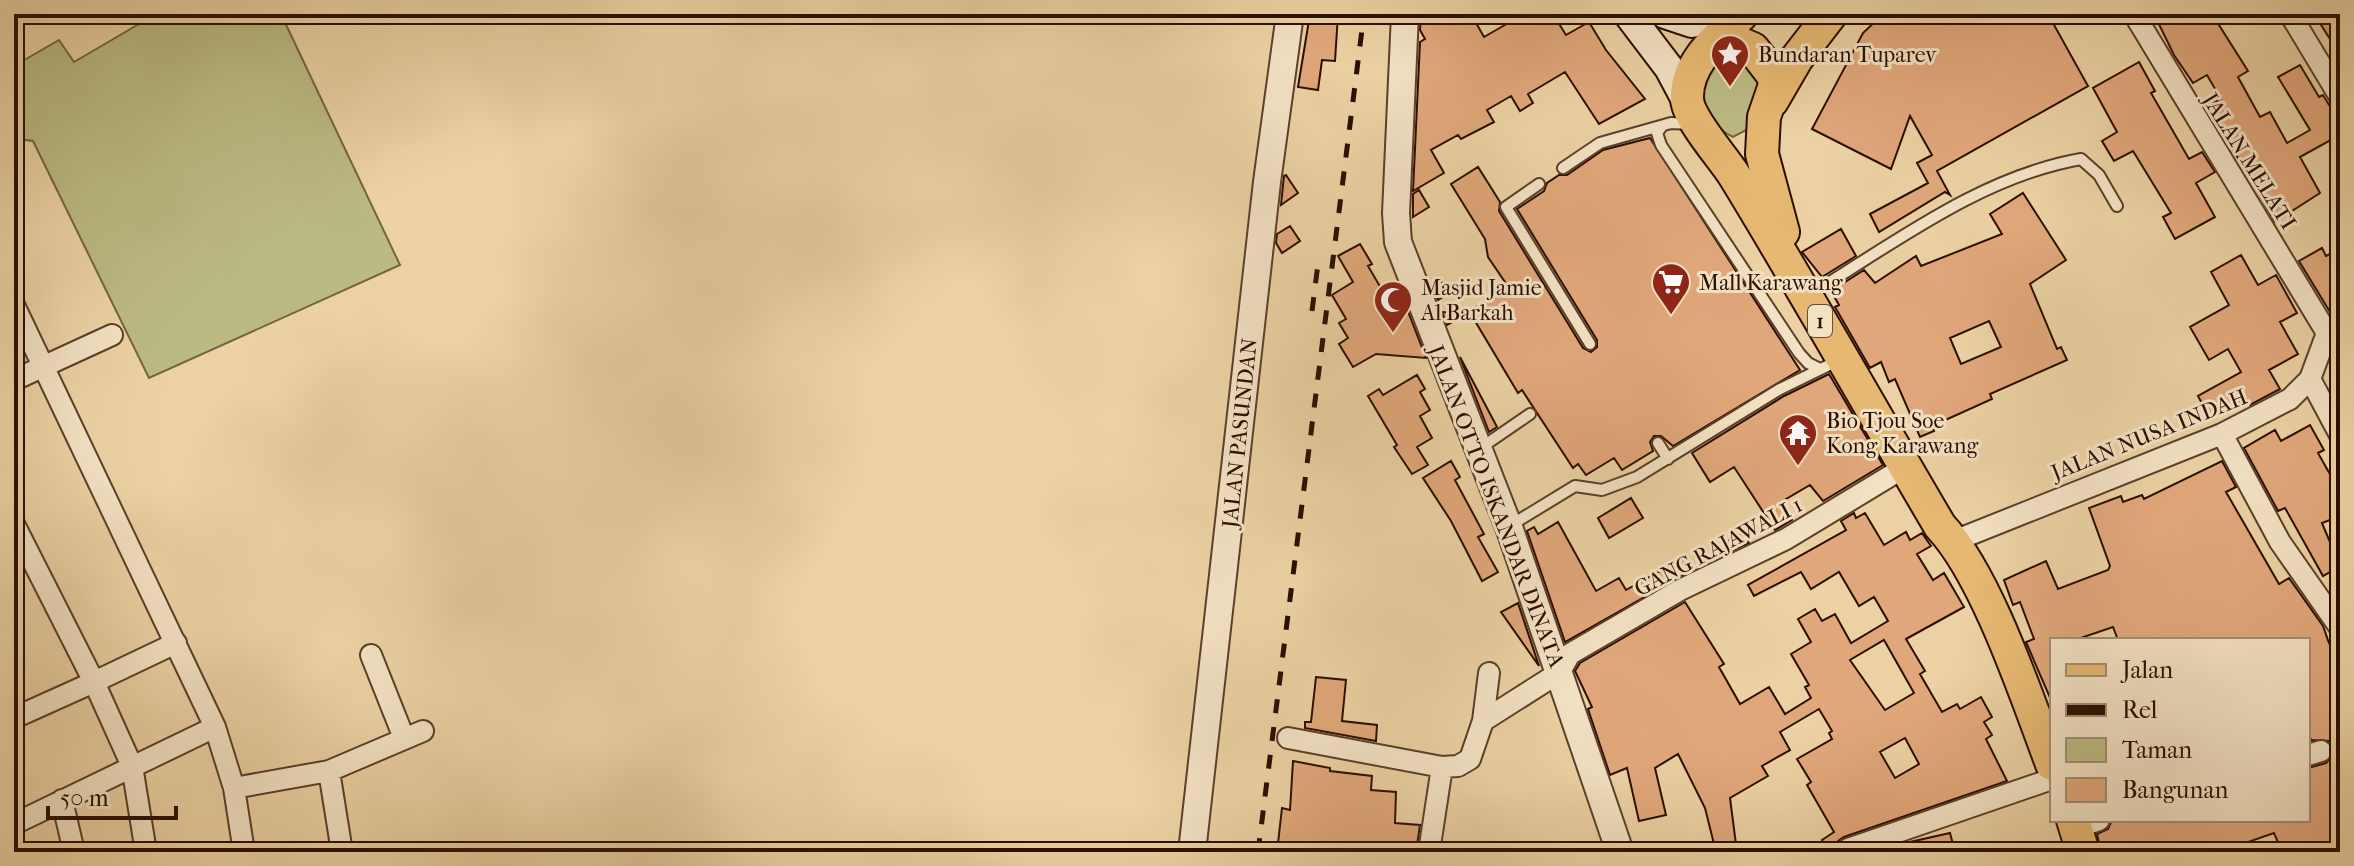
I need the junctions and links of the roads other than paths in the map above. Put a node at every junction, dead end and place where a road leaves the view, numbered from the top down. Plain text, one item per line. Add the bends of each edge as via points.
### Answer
1 (1290, 14) edge
2 (1405, 14) edge
3 (1628, 14) edge
4 (1665, 14) edge
5 (1742, 14) edge
6 (1831, 14) edge
7 (2134, 14) edge
8 (2290, 14) edge
9 (1712, 26) edge
10 (2340, 97) edge
11 (1764, 117) junction
12 (1700, 123) junction
13 (1662, 126) junction
14 (1645, 131) junction
15 (1601, 137) dead end
16 (1563, 168) dead end
17 (1539, 184) dead end
18 (2117, 206) dead end
19 (1814, 292) junction
20 (14, 305) edge
21 (2333, 329) edge
22 (112, 335) dead end
23 (1590, 344) dead end
24 (1830, 364) junction
25 (43, 367) junction
26 (2310, 379) junction
27 (14, 380) edge
28 (1530, 414) dead end
29 (2222, 434) junction
30 (2340, 435) edge
31 (1658, 443) dead end
32 (1477, 450) junction
33 (1668, 459) junction
34 (1905, 467) junction
35 (14, 524) edge
36 (1509, 527) junction
37 (1954, 541) junction
38 (23, 566) edge
39 (2340, 628) edge
40 (176, 643) junction
41 (371, 655) dead end
42 (1560, 672) junction
43 (1489, 673) dead end
44 (94, 682) junction
45 (14, 695) edge
46 (19, 716) edge
47 (1483, 721) junction
48 (215, 727) junction
49 (1288, 738) dead end
50 (2050, 759) edge
51 (132, 766) junction
52 (1442, 767) junction
53 (329, 771) junction
54 (2050, 780) edge
55 (234, 788) junction
56 (62, 800) junction
57 (14, 824) edge
58 (1848, 849) dead end
59 (74, 852) edge
60 (146, 852) edge
61 (244, 852) edge
62 (342, 852) edge
63 (1192, 852) edge
64 (1429, 852) edge
65 (1620, 852) edge

1 - 63 street, JALAN PASUNDAN
2 - 32 street, JALAN OTTO ISKANDAR DINATA via 1398,242
3 - 12 main road via 1669,68
4 - 9 main road
5 - 9 main road
6 - 11 main road, 1 via 1797,58
7 - 21 street, JALAN MELATI
8 - 10 street
9 - 11 main road via 1763,58 1775,85
9 - 12 main road via 1693,70
11 - 12 main road via 1741,147 1728,150
11 - 19 main road, 1 via 1762,154 1775,210
12 - 13 lane
12 - 24 main road, 1
13 - 14 lane
13 - 24 lane via 1657,133 1661,145 1799,353 1808,363
14 - 15 lane
14 - 16 lane via 1600,143
17 - 23 lane via 1506,207
18 - 19 lane via 2099,175 2081,159 2051,165 1962,202
19 - 37 main road, 1 via 1952,521
20 - 25 street
21 - 26 street, JALAN NUSA INDAH
22 - 25 street
24 - 33 lane
24 - 34 main road, 1
25 - 27 street
25 - 40 street
26 - 29 street, JALAN NUSA INDAH via 2290,399
26 - 30 street
28 - 32 lane
29 - 37 street, JALAN NUSA INDAH
29 - 39 street via 2280,542
31 - 33 lane
32 - 36 street, JALAN OTTO ISKANDAR DINATA
33 - 36 lane via 1602,490 1575,486
34 - 37 main road, 1
34 - 42 street, GANG RAJAWALI 1 via 1786,539 1680,590 1570,654
35 - 38 street
36 - 42 street, JALAN OTTO ISKANDAR DINATA
37 - 50 main road, 1 via 2003,642
38 - 44 street
40 - 44 street
40 - 48 street
41 - 53 street via 414,735
42 - 47 street, GANG RAJAWALI 1
42 - 65 street, JALAN OTTO ISKANDAR DINATA
43 - 47 street
44 - 46 street
44 - 51 street
45 - 46 street
47 - 52 street via 1470,759
48 - 51 street
48 - 55 street
49 - 52 street
51 - 56 street
51 - 60 street
52 - 64 street
53 - 55 street
53 - 62 street
54 - 58 street
55 - 61 street
56 - 57 street
56 - 59 street

